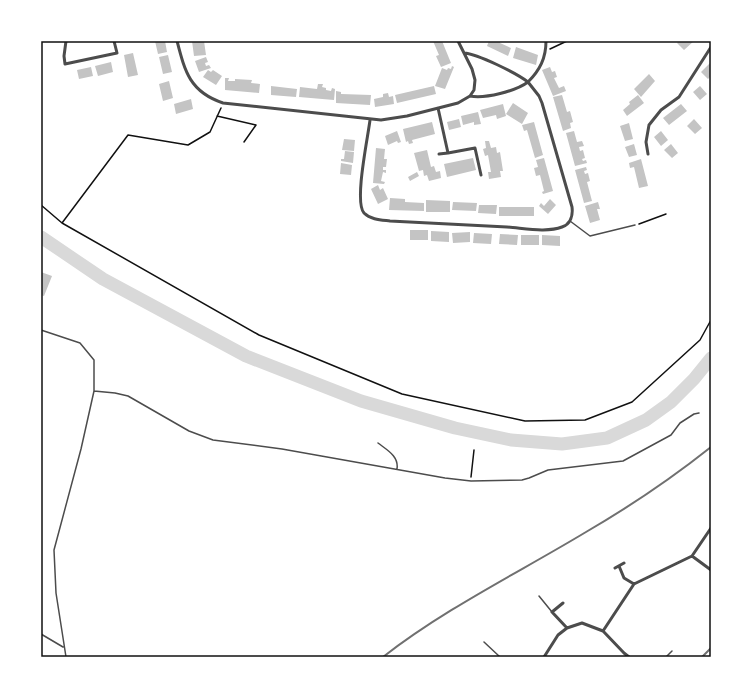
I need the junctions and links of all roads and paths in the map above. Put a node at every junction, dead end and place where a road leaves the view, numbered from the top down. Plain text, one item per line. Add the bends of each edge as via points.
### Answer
1 (66, 41) edge
2 (114, 41) edge
3 (177, 41) edge
4 (458, 41) edge
5 (546, 41) edge
6 (567, 41) edge
7 (711, 47) edge
8 (545, 52) junction
9 (464, 53) junction
10 (528, 82) junction
11 (470, 96) junction
12 (224, 103) junction
13 (438, 108) junction
14 (217, 116) junction
15 (370, 120) junction
16 (244, 142) dead end
17 (448, 153) junction
18 (439, 154) dead end
19 (648, 154) dead end
20 (481, 175) dead end
21 (41, 205) edge
22 (666, 214) dead end
23 (570, 221) junction
24 (62, 223) junction
25 (636, 226) joint
26 (711, 320) edge
27 (41, 330) edge
28 (94, 391) junction
29 (699, 413) dead end
30 (378, 444) dead end
31 (474, 450) dead end
32 (397, 469) junction
33 (471, 481) junction
34 (711, 528) edge
35 (692, 556) junction
36 (624, 563) dead end
37 (619, 566) junction
38 (615, 568) dead end
39 (711, 570) edge
40 (634, 584) junction
41 (539, 596) dead end
42 (563, 603) dead end
43 (552, 612) junction
44 (567, 628) junction
45 (603, 631) junction
46 (41, 634) edge
47 (484, 642) dead end
48 (64, 648) junction
49 (672, 651) dead end
50 (66, 657) edge
51 (500, 657) edge
52 (544, 657) edge
53 (629, 657) edge
54 (666, 657) edge

1 - 2 street via 65,64 117,53
3 - 12 street via 186,72 194,86 207,96
4 - 9 street
5 - 8 street
6 - 8 path
7 - 19 street via 679,97 661,110 649,125 646,142
8 - 10 street via 540,67
9 - 10 street via 476,56
9 - 11 street via 475,80 474,90
10 - 11 street via 496,94 478,98
10 - 23 street via 542,103 572,207
11 - 13 street via 458,103
12 - 14 path
12 - 15 street
13 - 15 street via 392,119
13 - 17 street
14 - 16 path via 256,124
14 - 24 path via 210,132 188,145 128,135
15 - 23 street via 360,196 361,209 369,217 390,221 546,229 562,227
17 - 18 street
17 - 20 street via 475,148
21 - 24 path
22 - 25 path
23 - 25 lane via 590,236
24 - 26 path via 259,335 402,394 525,421 585,420 632,402 700,340
27 - 28 lane via 80,343 94,360
28 - 32 lane via 128,396 189,431 213,440
28 - 48 lane via 54,550 56,593
29 - 33 lane via 680,423 671,435 623,461 548,470 527,479
30 - 32 lane via 391,453 397,463
31 - 33 path
32 - 33 lane
34 - 35 street
35 - 39 street
35 - 40 street
36 - 37 street
37 - 38 street
37 - 40 street via 624,578
40 - 45 street
41 - 43 lane
42 - 43 street
43 - 44 street
44 - 45 street via 582,623
44 - 52 street via 558,635
45 - 53 street
46 - 48 lane
47 - 51 lane
48 - 50 lane
49 - 54 lane

